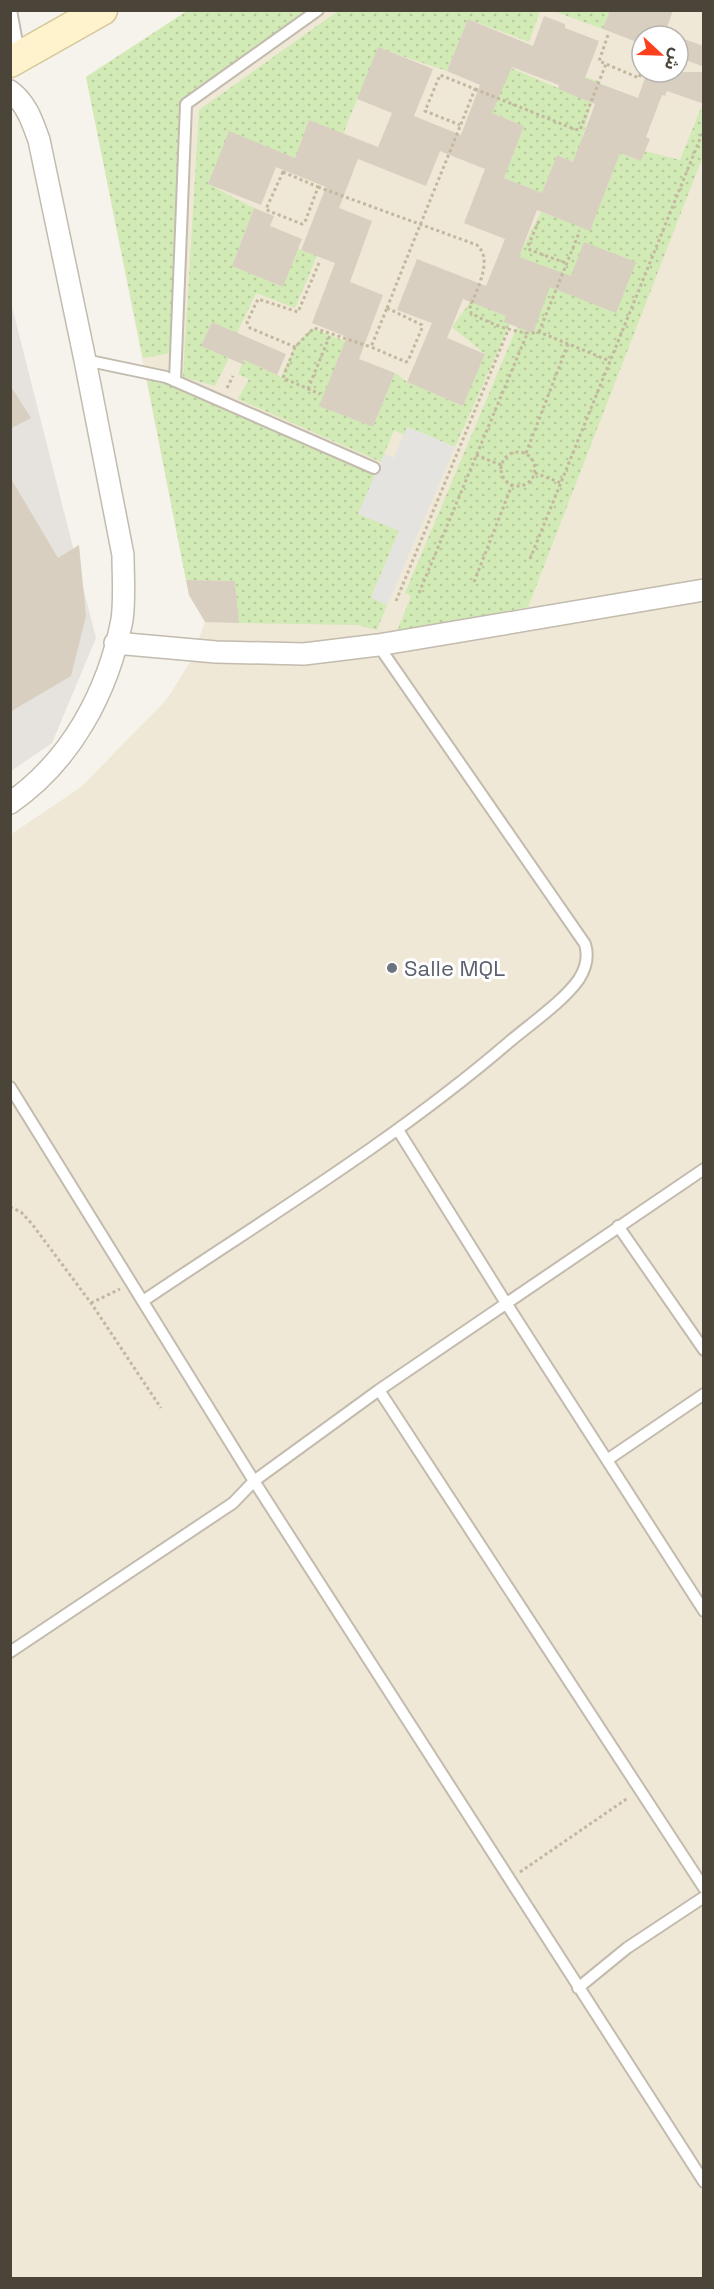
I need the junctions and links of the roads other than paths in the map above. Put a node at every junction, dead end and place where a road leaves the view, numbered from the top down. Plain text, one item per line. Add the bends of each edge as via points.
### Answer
1 (11, 10) edge
2 (102, 10) edge
3 (318, 10) edge
4 (15, 59) edge
5 (10, 91) edge
6 (85, 360) junction
7 (175, 381) junction
8 (374, 468) dead end
9 (704, 590) edge
10 (115, 643) junction
11 (378, 645) junction
12 (10, 803) edge
13 (10, 1087) edge
14 (398, 1130) junction
15 (704, 1168) edge
16 (618, 1226) junction
17 (143, 1300) junction
18 (506, 1303) junction
19 (704, 1350) edge
20 (379, 1390) junction
21 (704, 1394) edge
22 (607, 1460) junction
23 (254, 1481) junction
24 (704, 1611) edge
25 (10, 1652) edge
26 (700, 1874) edge
27 (704, 1888) edge
28 (704, 1897) edge
29 (578, 1988) junction
30 (704, 2182) edge

1 - 4 lane
2 - 4 street
3 - 7 lane via 186,104
5 - 6 street via 29,112 39,140
6 - 7 lane
6 - 10 street via 123,555 122,618
7 - 8 lane
9 - 11 street
10 - 11 street via 216,652 304,654
10 - 12 street via 92,706 69,747 47,774
11 - 14 lane via 588,953 586,965 571,989 465,1080
13 - 17 lane
14 - 17 lane
14 - 18 lane
15 - 16 lane
16 - 18 lane
16 - 19 lane
17 - 23 lane
18 - 20 lane
18 - 22 lane
20 - 23 lane
20 - 26 lane via 640,1790
21 - 22 lane
22 - 24 lane
23 - 25 lane via 233,1503
23 - 29 lane
26 - 27 lane
28 - 29 lane via 627,1948
29 - 30 lane

